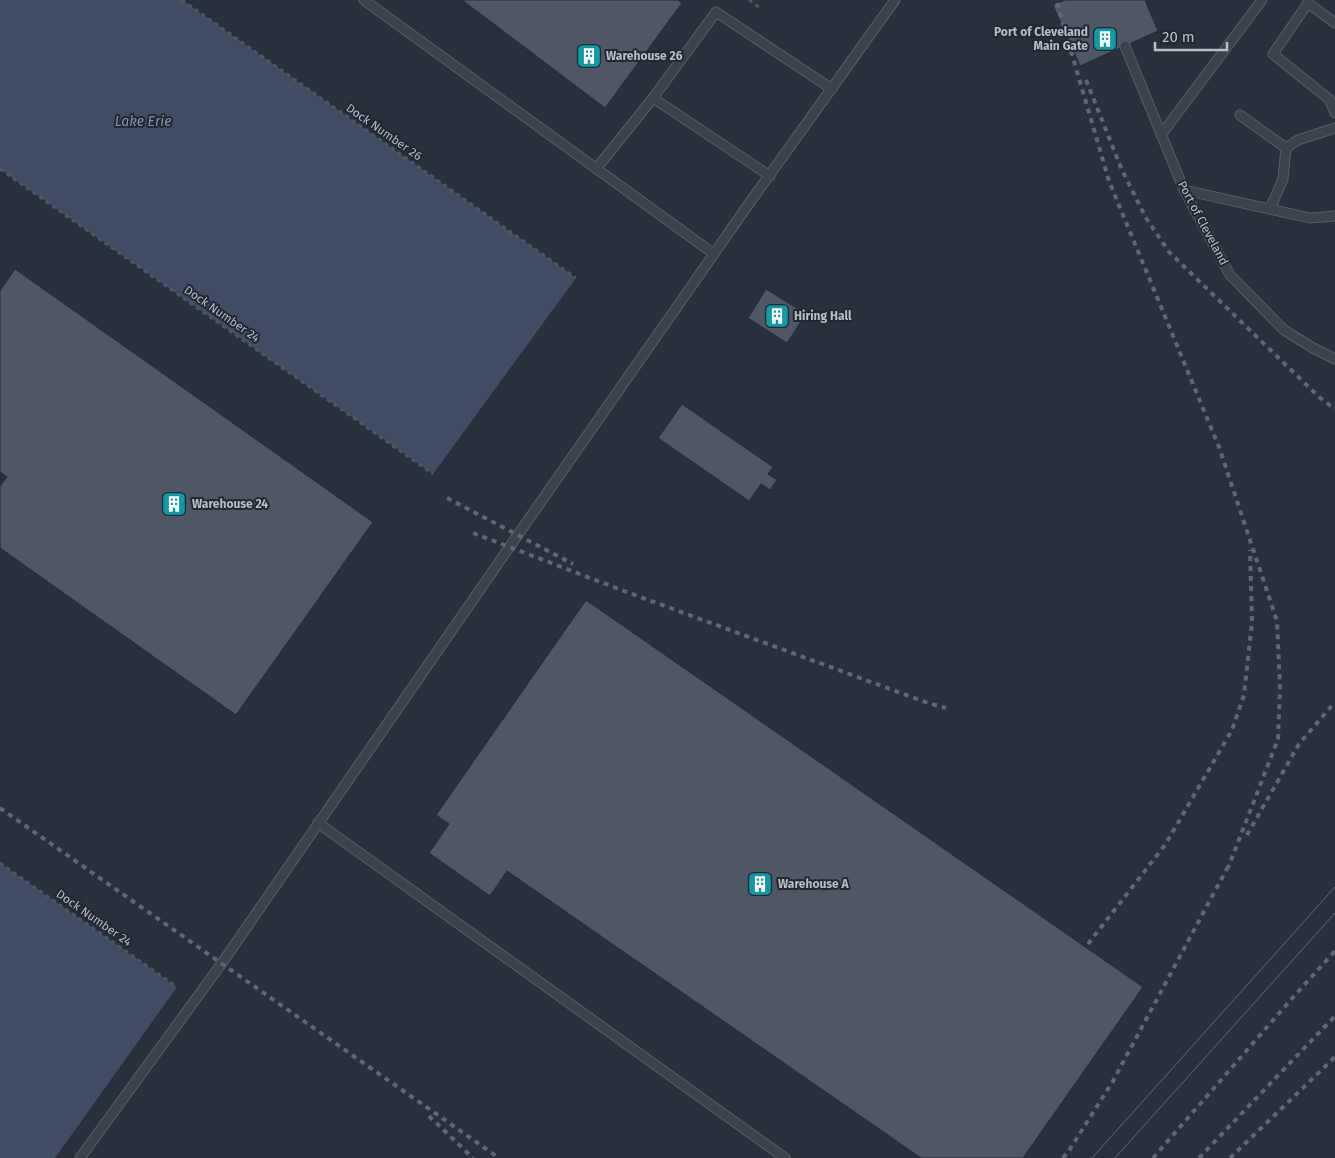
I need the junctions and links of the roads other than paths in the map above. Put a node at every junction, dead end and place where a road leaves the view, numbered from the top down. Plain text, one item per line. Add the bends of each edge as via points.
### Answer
1 (364, 0) edge
2 (896, 0) edge
3 (1262, 0) edge
4 (1335, 23) edge
5 (1125, 46) dead end
6 (832, 89) junction
7 (653, 98) junction
8 (1335, 113) edge
9 (1240, 115) dead end
10 (1335, 128) edge
11 (1161, 135) junction
12 (1286, 148) junction
13 (596, 169) junction
14 (770, 176) junction
15 (1184, 190) junction
16 (1270, 209) junction
17 (1335, 216) edge
18 (714, 254) junction
19 (1335, 359) edge
20 (318, 823) junction
21 (80, 1158) edge
22 (785, 1158) edge

1 - 13 lane
2 - 6 lane
3 - 11 lane
4 - 8 lane via 1308,3 1273,54 1330,100
5 - 11 lane, Port of Cleveland
6 - 7 lane via 716,12
6 - 14 lane
7 - 13 lane
7 - 14 lane
9 - 12 lane
10 - 12 lane via 1298,140
11 - 15 lane, Port of Cleveland
12 - 16 lane via 1283,179
13 - 18 lane
14 - 18 lane
15 - 16 lane
15 - 19 lane, Port of Cleveland via 1230,275 1284,330
16 - 17 lane via 1310,218
18 - 20 lane
20 - 21 lane via 222,963
20 - 22 lane

